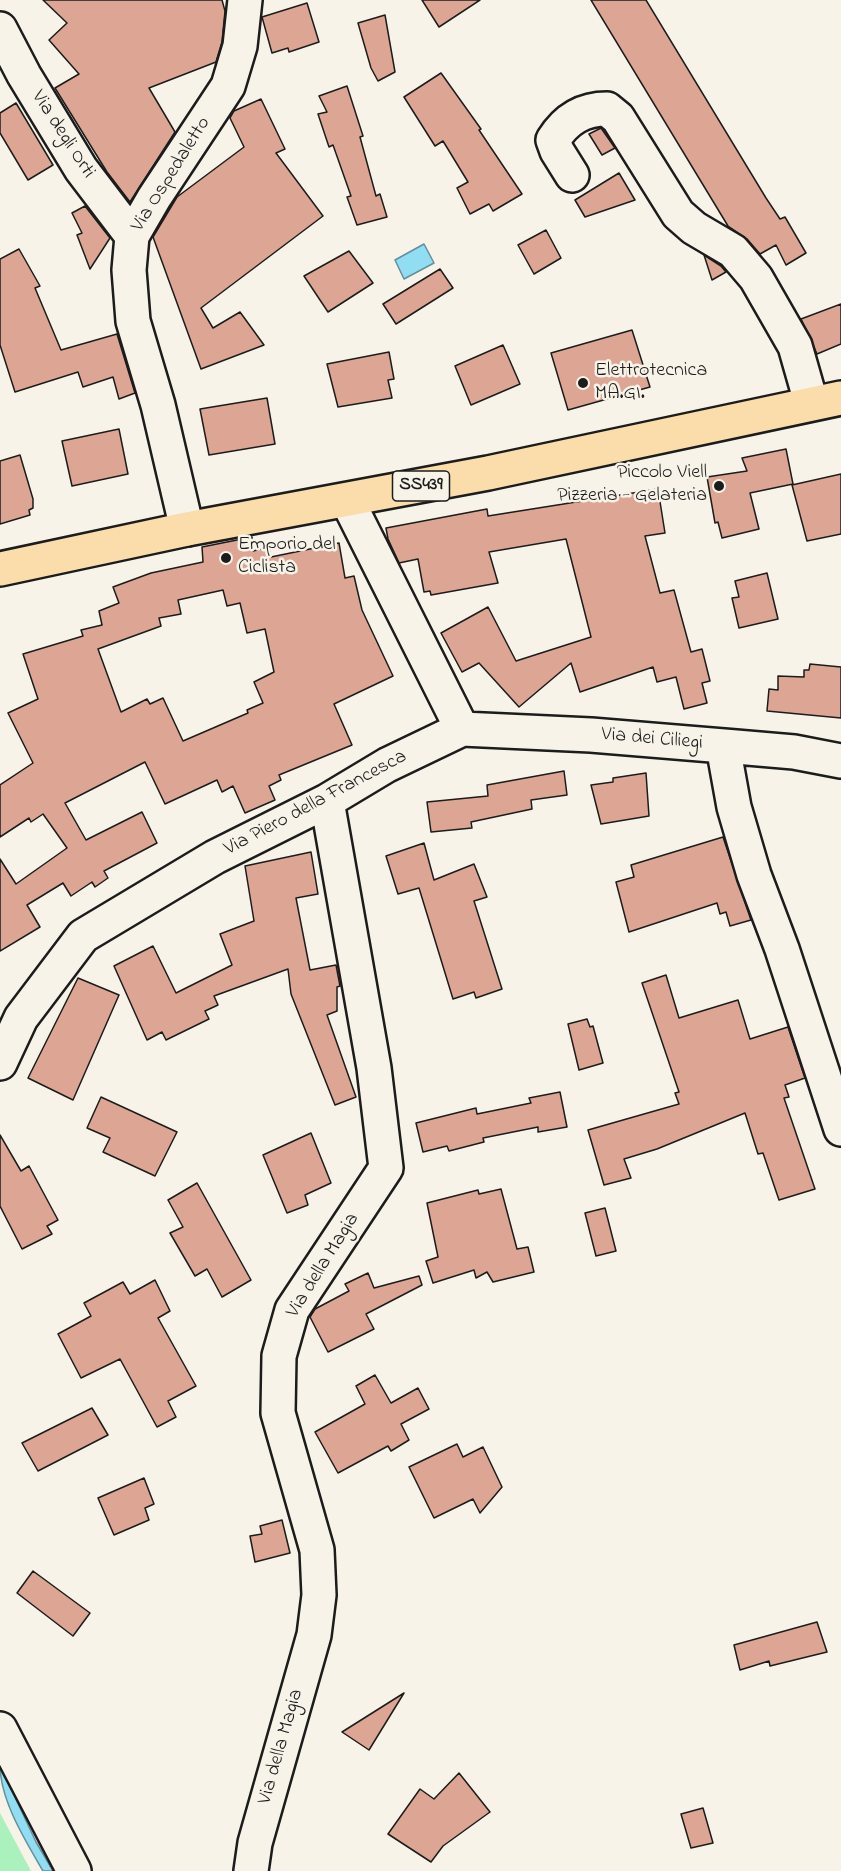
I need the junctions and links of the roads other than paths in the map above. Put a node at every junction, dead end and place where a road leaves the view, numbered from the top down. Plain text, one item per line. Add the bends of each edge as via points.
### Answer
1 (245, 0) edge
2 (0, 29) edge
3 (572, 175) dead end
4 (132, 236) junction
5 (826, 400) edge
6 (347, 500) junction
7 (187, 529) junction
8 (0, 569) edge
9 (462, 729) junction
10 (723, 746) junction
11 (841, 760) edge
12 (327, 801) junction
13 (0, 1063) edge
14 (841, 1130) edge
15 (0, 1729) edge
16 (74, 1871) edge
17 (251, 1871) edge

1 - 4 street, Via Ospedaletto via 240,46 228,86
2 - 4 street, Via degli Orti via 81,169
3 - 5 street via 553,140 562,125 590,109 607,109 618,118 678,214 733,251 756,278
4 - 7 street, Via Ospedaletto via 129,270 133,321 158,405
5 - 6 main road, SS439
6 - 7 main road, SS439
6 - 9 street
7 - 8 main road, SS439
9 - 10 street, Via dei Ciliegi
9 - 12 street, Via Piero della Francesca via 387,765
10 - 11 street, Via dei Ciliegi
10 - 14 street via 734,807 754,874 783,949
12 - 13 street, Via Piero della Francesca via 215,857 83,936 21,1018
12 - 17 street, Via della Magia via 374,1068 386,1168 292,1310 279,1356 278,1413 317,1551 319,1595 314,1635 255,1844
15 - 16 street

